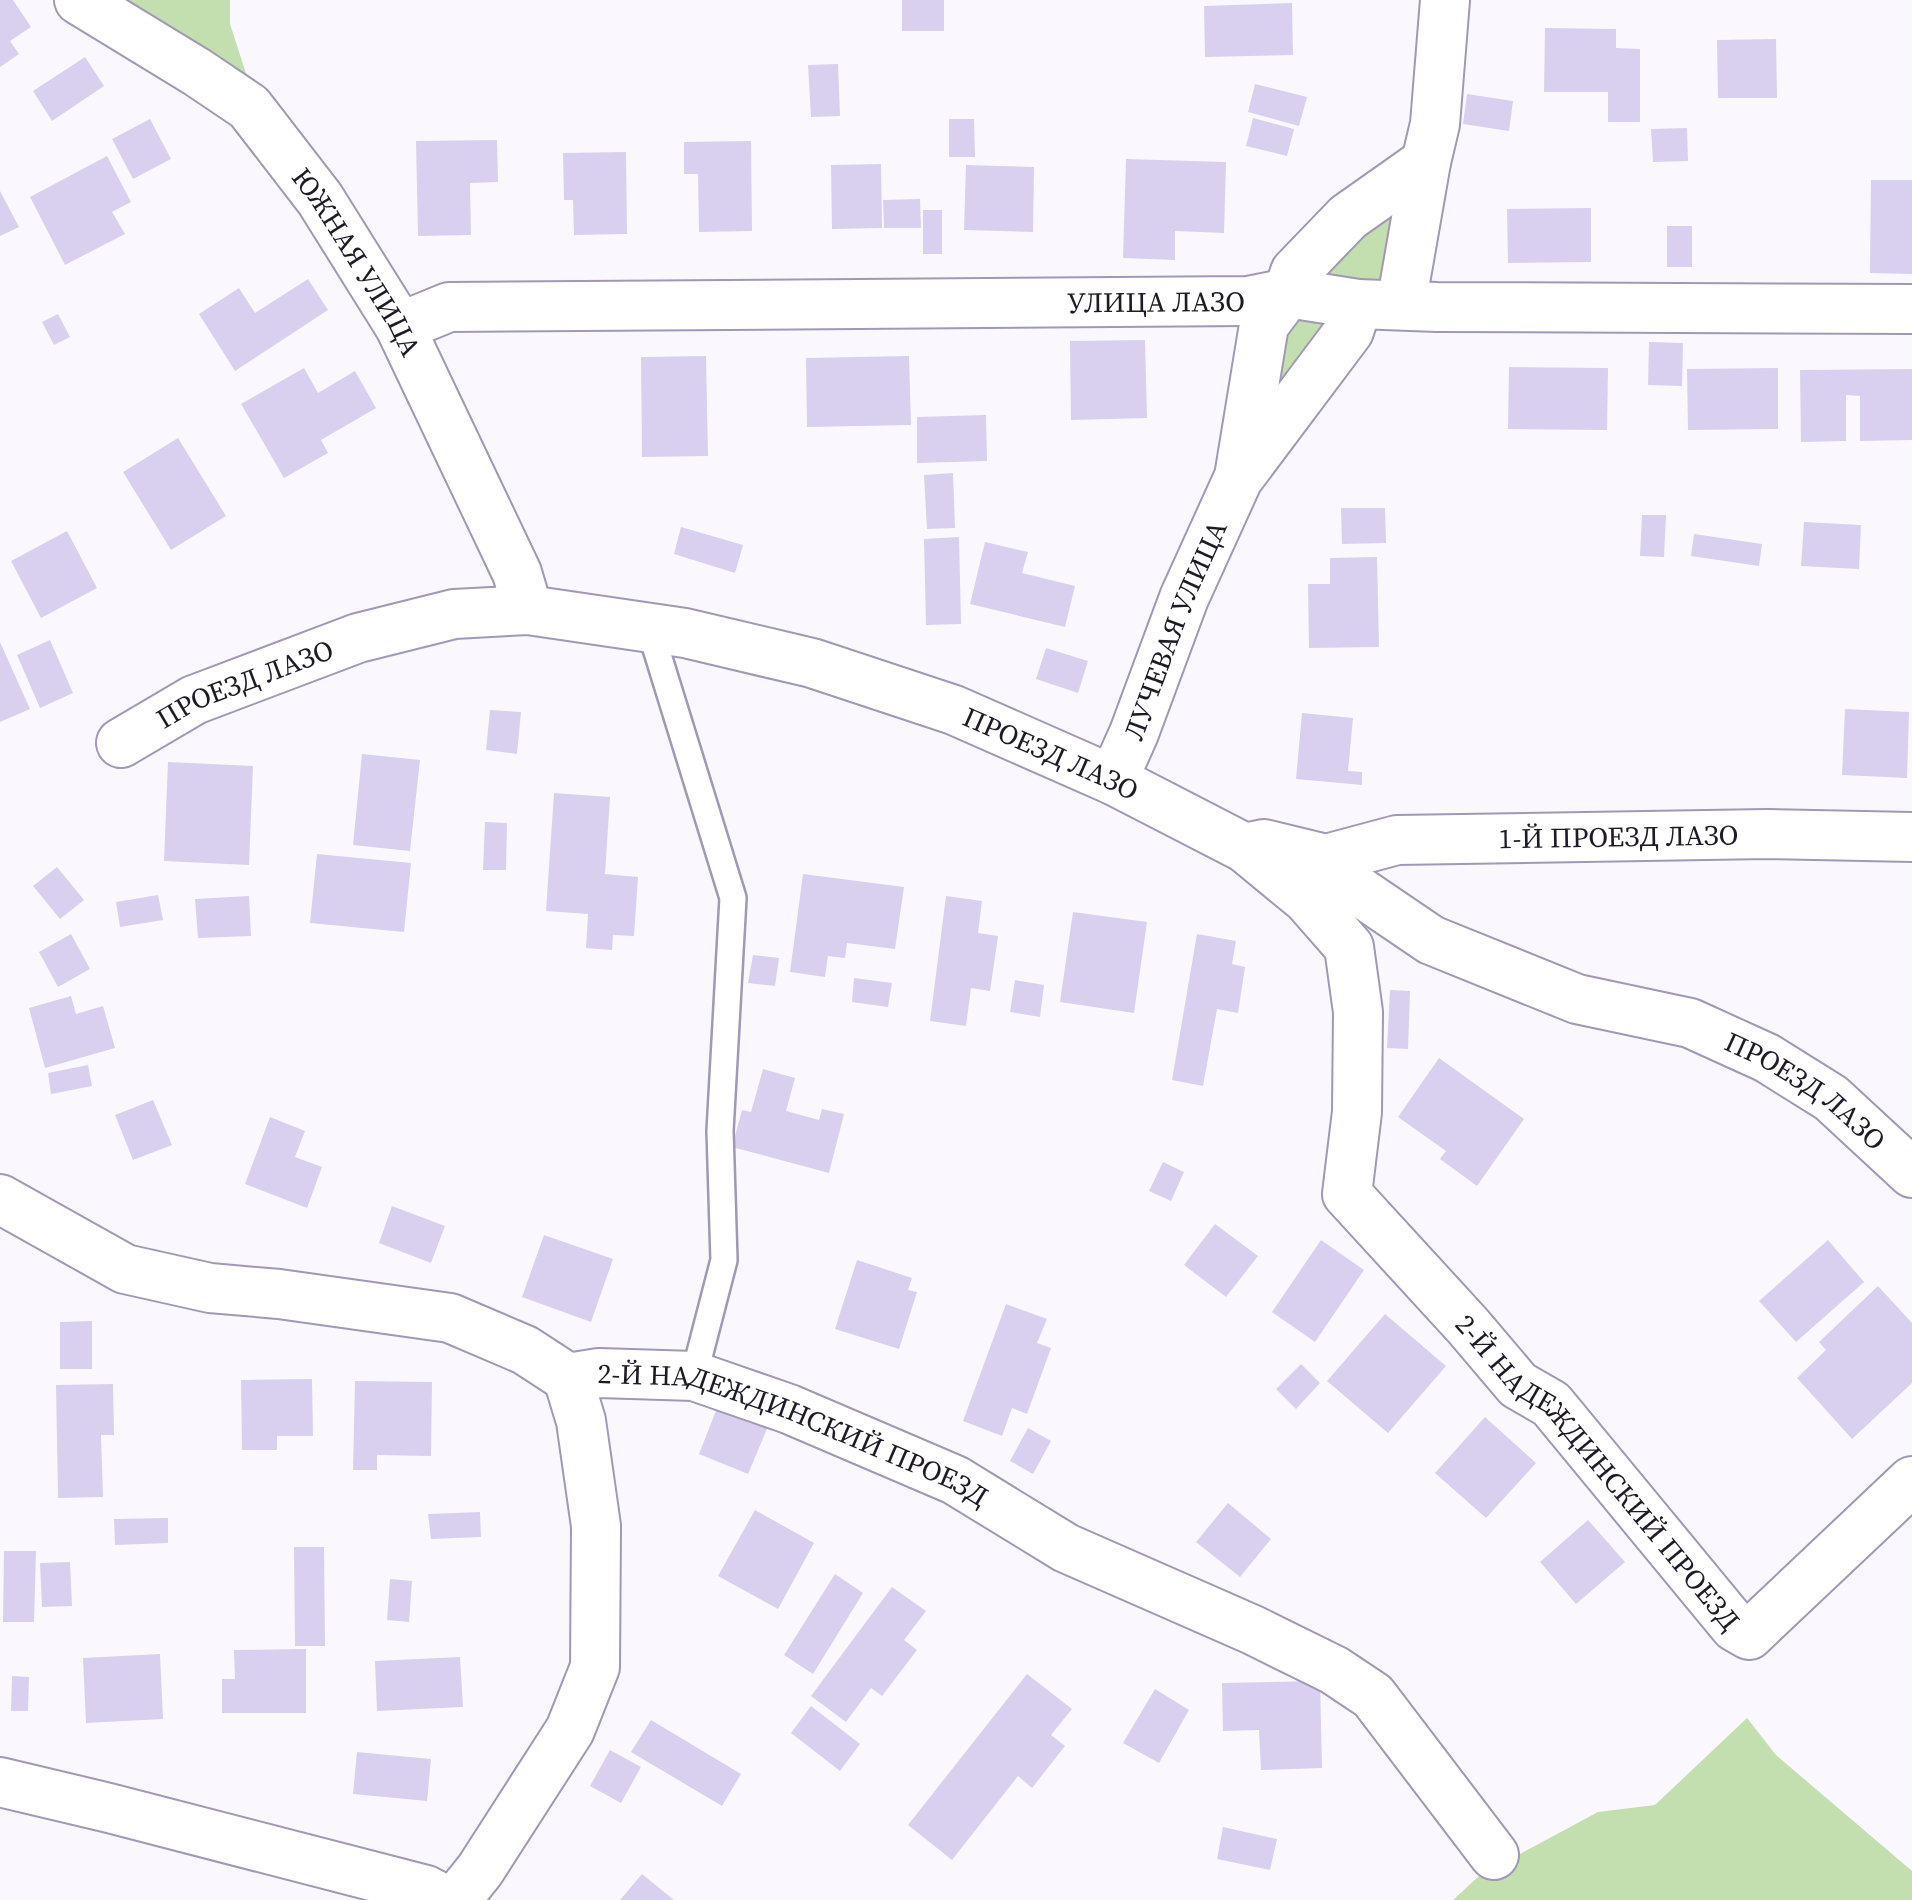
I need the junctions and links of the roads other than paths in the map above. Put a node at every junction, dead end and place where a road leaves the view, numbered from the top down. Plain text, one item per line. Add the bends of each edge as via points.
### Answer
1 (79, 0) edge
2 (1445, 0) edge
3 (1426, 162) junction
4 (1288, 293) junction
5 (1380, 304) junction
6 (1912, 310) edge
7 (400, 327) junction
8 (1238, 479) junction
9 (528, 610) junction
10 (650, 629) junction
11 (121, 743) dead end
12 (1113, 780) junction
13 (1912, 837) edge
14 (1245, 848) junction
15 (1326, 859) junction
16 (1912, 1173) edge
17 (0, 1198) edge
18 (694, 1376) junction
19 (568, 1378) junction
20 (1912, 1481) edge
21 (0, 1782) edge
22 (1494, 1855) dead end
23 (445, 1900) edge
24 (456, 1900) edge

1 - 7 street, ЮЖНАЯ УЛИЦА via 249,107 320,199
2 - 3 street, ЛУЧЕВАЯ УЛИЦА
3 - 4 street, ЛУЧЕВАЯ УЛИЦА via 1348,217 1295,272
3 - 5 street, ЛУЧЕВАЯ УЛИЦА
4 - 5 street, УЛИЦА ЛАЗО
4 - 7 street, УЛИЦА ЛАЗО via 1248,300 449,307
4 - 8 street, ЛУЧЕВАЯ УЛИЦА via 1264,325
5 - 6 street, УЛИЦА ЛАЗО
5 - 8 street, ЛУЧЕВАЯ УЛИЦА via 1349,331
7 - 9 street, ЮЖНАЯ УЛИЦА via 517,573
8 - 12 street, ЛУЧЕВАЯ УЛИЦА
9 - 10 street, ПРОЕЗД ЛАЗО
9 - 11 street, ПРОЕЗД ЛАЗО via 454,614 358,638 194,700
10 - 12 street, ПРОЕЗД ЛАЗО via 812,663 954,710
10 - 18 lane via 733,898 720,1132 724,1260
12 - 14 street, ПРОЕЗД ЛАЗО
13 - 15 street, 1-Й ПРОЕЗД ЛАЗО via 1397,840
14 - 15 street, ПРОЕЗД ЛАЗО via 1264,844
14 - 20 street, 2-Й НАДЕЖДИНСКИЙ ПРОЕЗД via 1307,899 1349,947 1358,1012 1346,1194 1518,1385 1551,1404 1736,1628 1750,1636
15 - 16 street, ПРОЕЗД ЛАЗО via 1350,885 1431,940 1577,998 1690,1022 1767,1058 1831,1098
17 - 19 street, 2-Й НАДЕЖДИНСКИЙ ПРОЕЗД via 125,1269 210,1288 450,1318 524,1350
18 - 19 street, 2-Й НАДЕЖДИНСКИЙ ПРОЕЗД via 600,1372
18 - 22 street, 2-Й НАДЕЖДИНСКИЙ ПРОЕЗД via 955,1480 1066,1548 1334,1670 1372,1696
19 - 24 street via 596,1526 595,1667 570,1730
21 - 23 street

